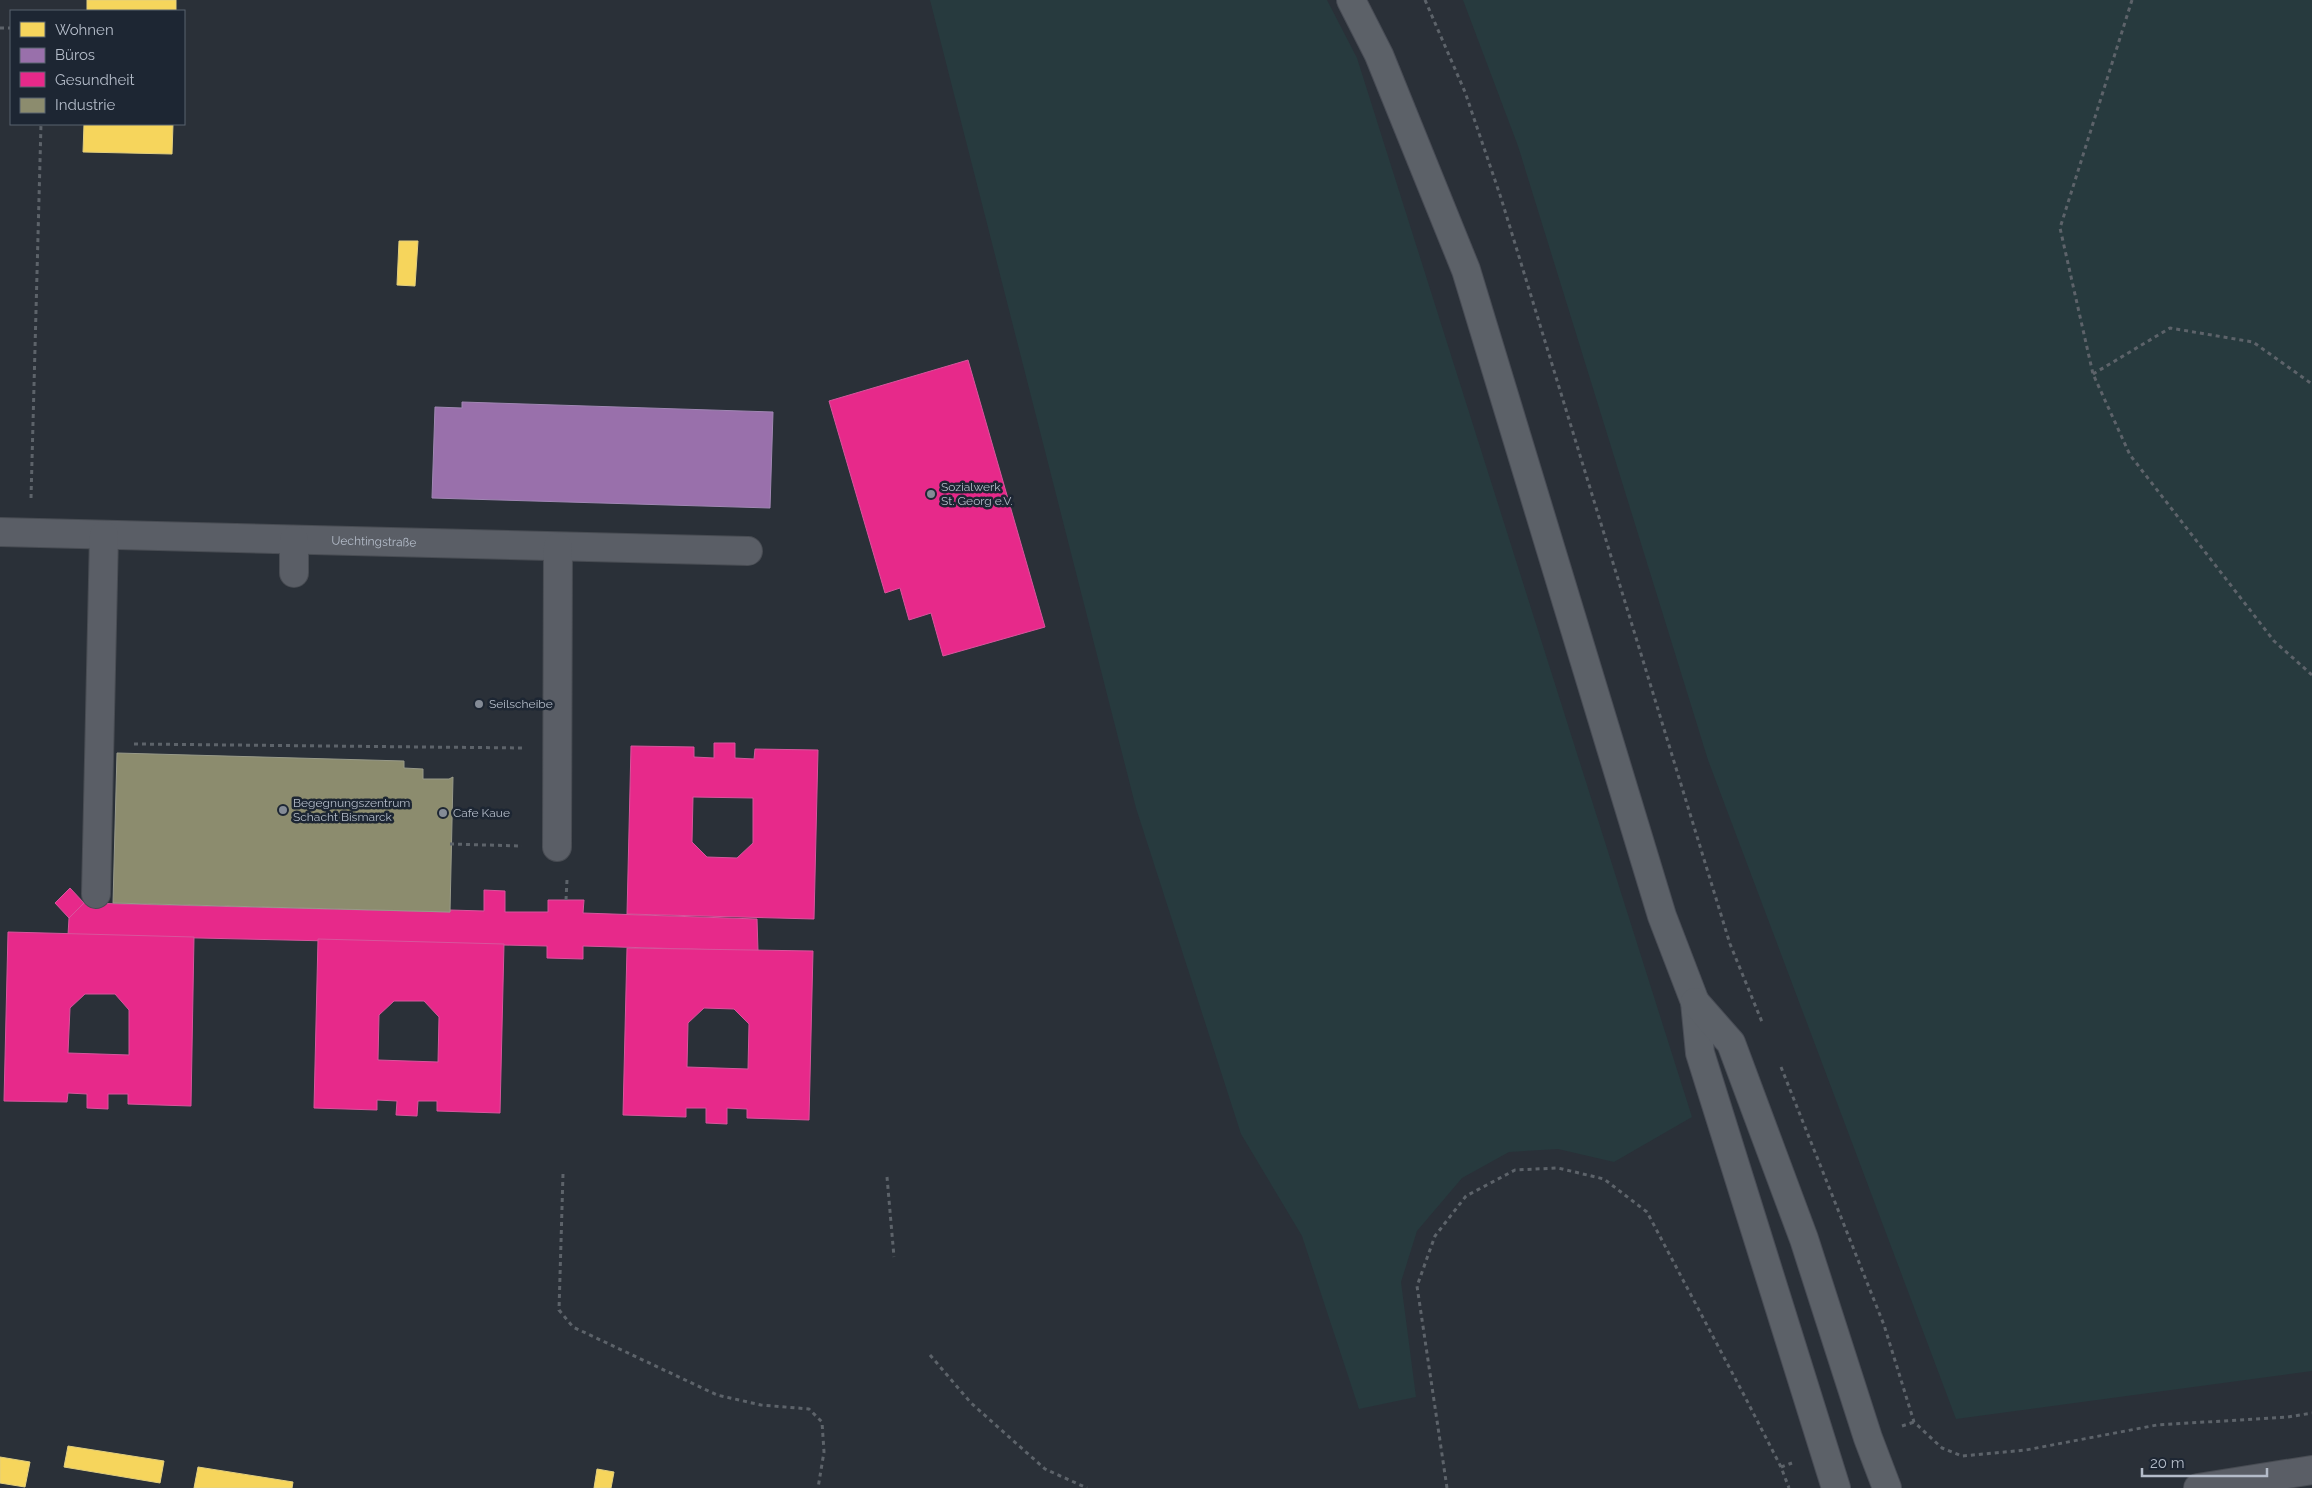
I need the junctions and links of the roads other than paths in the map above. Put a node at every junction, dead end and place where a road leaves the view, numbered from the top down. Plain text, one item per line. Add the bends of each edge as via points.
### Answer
1 (1351, 0) edge
2 (0, 532) edge
3 (104, 535) junction
4 (294, 540) junction
5 (558, 546) junction
6 (748, 551) dead end
7 (294, 573) dead end
8 (557, 847) road end
9 (96, 894) dead end
10 (1695, 1002) junction
11 (2312, 1470) edge
12 (2209, 1487) edge
13 (1836, 1488) edge
14 (1887, 1488) edge

1 - 10 main road via 1379,55 1466,270 1662,916
2 - 3 street, Uechtingstraße
3 - 4 street, Uechtingstraße
3 - 9 street
4 - 5 street, Uechtingstraße
4 - 7 street
5 - 6 street, Uechtingstraße
5 - 8 street
10 - 13 main road via 1700,1054
10 - 14 main road via 1731,1043 1804,1239
11 - 12 street

